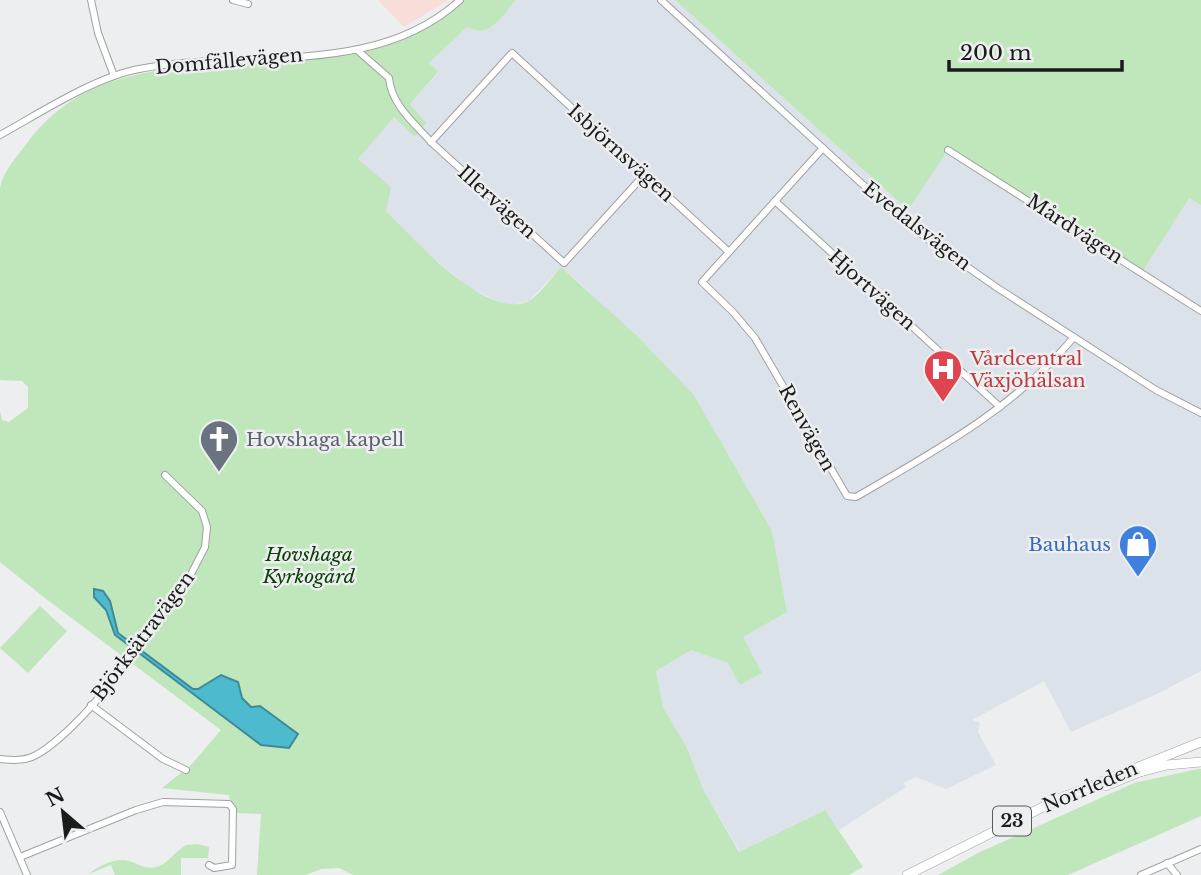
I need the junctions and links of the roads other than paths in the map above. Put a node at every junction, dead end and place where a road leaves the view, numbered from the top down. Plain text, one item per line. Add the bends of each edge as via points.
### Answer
1 (91, 0) edge
2 (233, 0) edge
3 (460, 0) edge
4 (661, 0) edge
5 (247, 4) dead end
6 (357, 50) junction
7 (114, 76) junction
8 (0, 135) edge
9 (431, 142) junction
10 (823, 148) junction
11 (948, 149) dead end
12 (644, 175) junction
13 (775, 201) junction
14 (729, 252) junction
15 (1201, 311) edge
16 (1074, 337) junction
17 (1000, 407) junction
18 (1201, 413) edge
19 (165, 475) dead end
20 (91, 705) junction
21 (1201, 742) edge
22 (1201, 748) edge
23 (0, 759) edge
24 (1201, 762) edge
25 (186, 770) dead end
26 (1140, 772) junction
27 (0, 812) edge
28 (1201, 849) edge
29 (20, 857) junction
30 (1167, 863) junction
31 (209, 865) dead end
32 (27, 875) edge
33 (907, 875) edge
34 (919, 875) edge
35 (1141, 875) edge
36 (1177, 875) edge

1 - 7 street
2 - 5 street
3 - 6 street, Domfällevägen via 407,34
4 - 10 street, Evedalsvägen
6 - 7 street, Domfällevägen via 165,65
6 - 9 street via 389,78 400,107
7 - 8 street, Domfällevägen
9 - 12 street, Illervägen via 564,263
9 - 12 street, Isbjörnsvägen via 512,53
10 - 13 street, Renvägen
10 - 16 street, Evedalsvägen via 926,238
11 - 15 street, Mårdvägen
12 - 14 street, Isbjörnsvägen
13 - 14 street, Renvägen
13 - 17 street, Hjortvägen
14 - 17 street, Renvägen via 702,282 755,338 850,498 943,447
16 - 17 street, Renvägen
16 - 18 street, Evedalsvägen
19 - 20 street, Björksätravägen via 202,511 207,527 205,547 186,584
20 - 23 street, Björksätravägen via 35,756
20 - 25 street via 163,759
21 - 33 highway, Norrleden / 23 via 1060,798
22 - 26 highway, Norrleden
24 - 26 highway, 23
26 - 34 highway, Norrleden / 23 via 1027,820
27 - 29 street
28 - 30 street
29 - 31 street via 163,802 232,806 232,865
29 - 32 street
30 - 35 street
30 - 36 street

